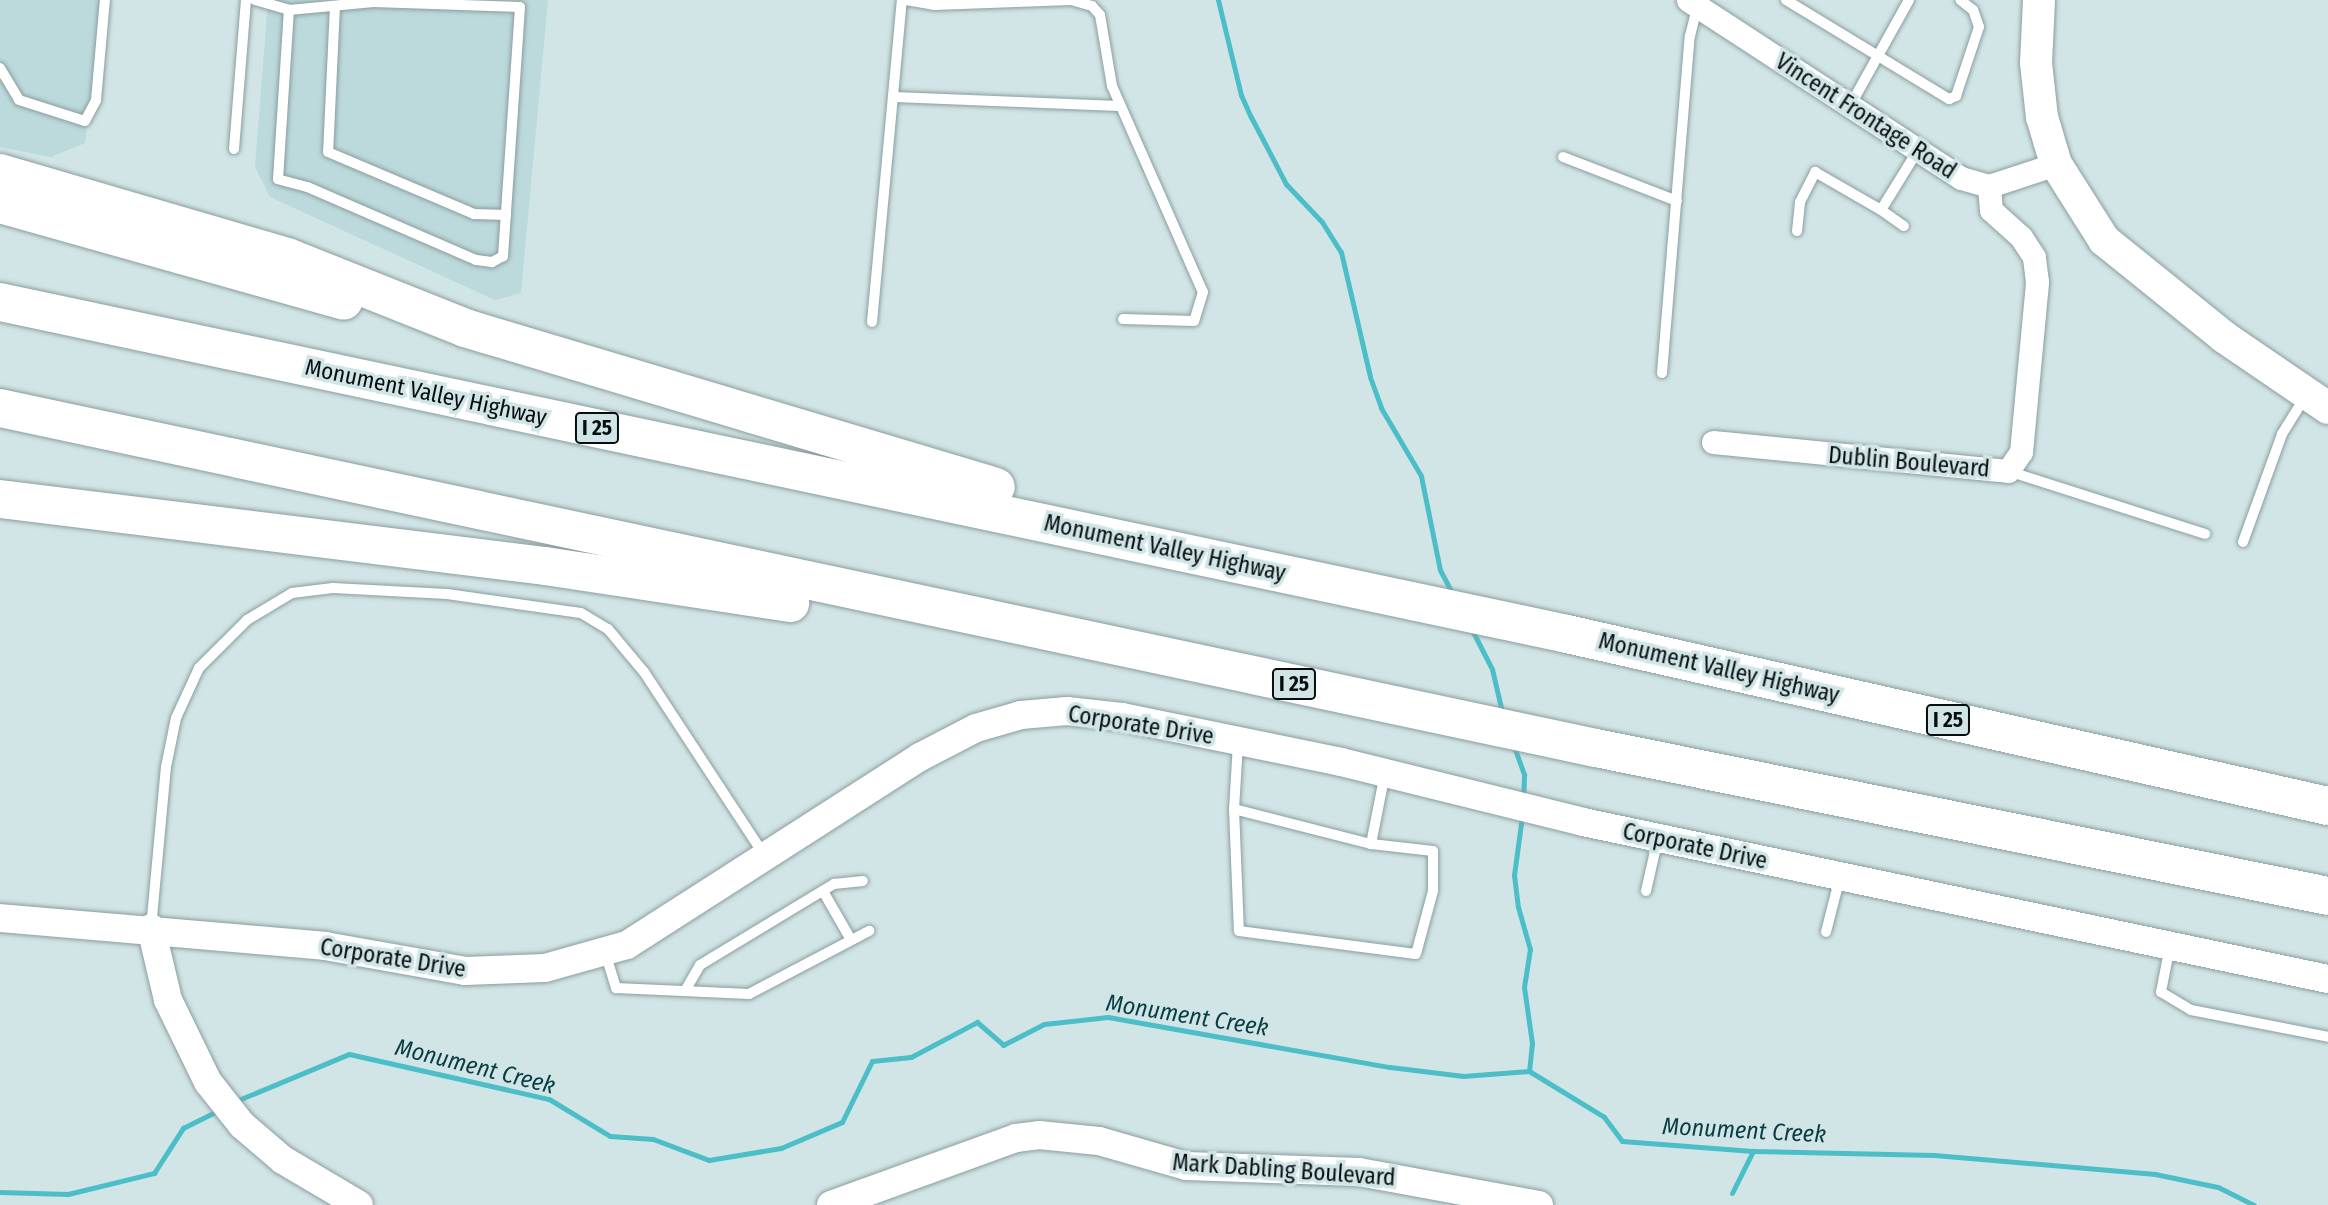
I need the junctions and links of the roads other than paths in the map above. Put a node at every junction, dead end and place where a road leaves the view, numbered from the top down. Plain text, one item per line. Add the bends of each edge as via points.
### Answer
1 (106, 0) edge
2 (246, 0) edge
3 (255, 0) edge
4 (904, 0) edge
5 (1786, 0) edge
6 (1909, 0) edge
7 (1961, 0) edge
8 (2039, 0) edge
9 (374, 1) edge
10 (1696, 2) edge
11 (335, 6) junction
12 (289, 10) junction
13 (1878, 56) junction
14 (0, 68) edge
15 (893, 97) junction
16 (1120, 106) junction
17 (1850, 106) junction
18 (234, 149) dead end
19 (1918, 150) junction
20 (1563, 157) dead end
21 (2056, 164) junction
22 (0, 173) edge
23 (1989, 186) junction
24 (1677, 201) junction
25 (0, 204) edge
26 (1881, 210) junction
27 (506, 215) junction
28 (1904, 226) dead end
29 (1797, 231) dead end
30 (0, 302) edge
31 (1123, 319) dead end
32 (872, 322) dead end
33 (465, 328) junction
34 (1662, 373) dead end
35 (2318, 401) edge
36 (0, 408) edge
37 (1713, 442) dead end
38 (2008, 471) junction
39 (0, 499) edge
40 (2205, 534) dead end
41 (2243, 541) dead end
42 (1194, 553) junction
43 (1190, 661) junction
44 (1238, 741) junction
45 (1385, 773) junction
46 (2328, 806) edge
47 (1234, 809) junction
48 (1658, 838) junction
49 (1371, 844) junction
50 (765, 857) junction
51 (1840, 877) junction
52 (863, 881) dead end
53 (823, 891) junction
54 (1646, 891) dead end
55 (2328, 896) edge
56 (0, 918) edge
57 (151, 928) junction
58 (869, 930) dead end
59 (1826, 932) dead end
60 (850, 937) junction
61 (2169, 946) junction
62 (605, 951) junction
63 (2328, 979) edge
64 (685, 991) junction
65 (2328, 1037) edge
66 (359, 1205) edge
67 (831, 1205) edge
68 (1539, 1205) edge

1 - 14 lane via 96,100 85,121 19,100
2 - 18 lane
3 - 12 lane
4 - 15 lane
4 - 16 lane via 918,5 1059,0 1092,6 1103,27 1112,86
5 - 13 lane
6 - 13 lane
7 - 13 lane via 1973,10 1979,27 1956,96 1949,99
8 - 21 main road via 2036,63 2042,117
9 - 11 lane
9 - 27 lane via 520,7
10 - 17 street, Vincent Frontage Road
10 - 24 lane
11 - 12 lane
11 - 27 lane via 328,152 474,214
12 - 27 lane via 278,179 307,187 476,260 492,262 503,256
13 - 17 lane
15 - 16 lane
15 - 32 lane
16 - 31 lane via 1203,292 1194,321
17 - 19 street, Vincent Frontage Road
19 - 23 street, Vincent Frontage Road via 1961,178
19 - 26 lane
20 - 24 lane
21 - 23 street
21 - 35 main road via 2104,240 2224,337
22 - 33 highway via 287,257
23 - 38 street, Dublin Boulevard via 1992,210 2021,237 2034,257 2037,282 2021,452
24 - 34 lane
25 - 33 highway via 421,323
26 - 28 lane
26 - 29 lane via 1815,172 1800,202
30 - 42 highway, Monument Valley Highway / I 25
33 - 42 highway via 1047,502
35 - 41 lane via 2282,433
36 - 43 highway, I 25
37 - 38 street, Dublin Boulevard
38 - 40 lane
39 - 43 highway via 558,568 1007,639
42 - 46 highway, Monument Valley Highway / I 25
43 - 55 highway, I 25
44 - 45 street, Corporate Drive
44 - 47 lane
44 - 50 street, Corporate Drive via 1067,710 1021,715 976,728 920,757
45 - 48 street, Corporate Drive
45 - 49 lane
47 - 49 lane
47 - 49 lane via 1239,931 1416,954 1433,891 1433,851
48 - 51 street, Corporate Drive
48 - 54 lane
50 - 57 lane via 644,672 608,629 580,613 447,594 333,588 292,593 247,620 199,668 176,718 166,766
50 - 62 street, Corporate Drive via 626,945
51 - 59 lane
51 - 61 street, Corporate Drive
52 - 53 lane via 834,884
53 - 60 lane
53 - 64 lane via 700,965
56 - 57 street, Corporate Drive
57 - 62 street, Corporate Drive via 325,946 465,971 545,968
57 - 66 street via 168,1000 208,1083 242,1125 283,1160
58 - 60 lane
60 - 64 lane via 749,994
61 - 63 street, Corporate Drive
61 - 65 lane via 2161,992 2191,1010
62 - 64 lane via 616,988
67 - 68 street, Mark Dabling Boulevard via 1016,1139 1040,1135 1098,1141 1186,1166 1359,1172

